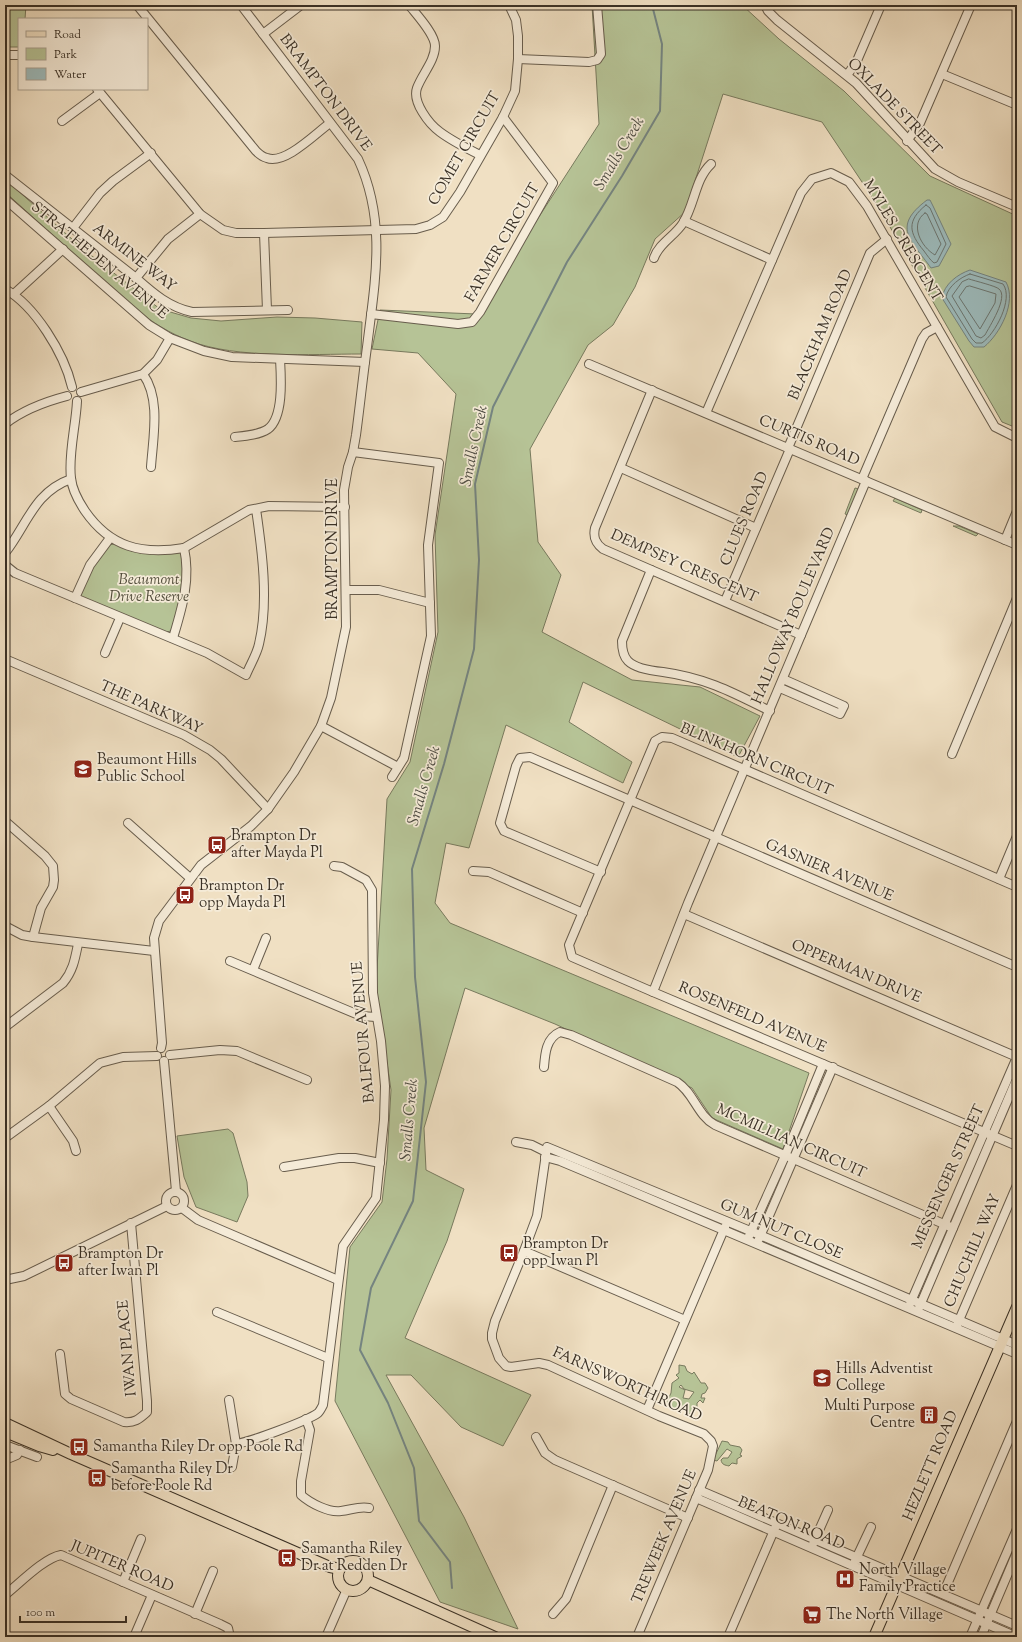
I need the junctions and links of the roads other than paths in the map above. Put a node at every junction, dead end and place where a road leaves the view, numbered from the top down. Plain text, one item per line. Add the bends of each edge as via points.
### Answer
1 (137, 5) edge
2 (241, 5) edge
3 (301, 5) edge
4 (409, 5) edge
5 (508, 5) edge
6 (597, 5) edge
7 (765, 5) edge
8 (881, 5) edge
9 (971, 5) edge
10 (148, 18) edge
11 (148, 18) edge
12 (263, 34) junction
13 (5, 55) edge
14 (18, 55) edge
15 (518, 59) junction
16 (942, 74) junction
17 (847, 75) junction
18 (99, 91) edge
19 (1017, 105) edge
20 (503, 117) junction
21 (62, 121) dead end
22 (330, 123) junction
23 (907, 141) junction
24 (151, 153) junction
25 (480, 155) junction
26 (711, 164) dead end
27 (5, 175) edge
28 (5, 199) edge
29 (1017, 207) edge
30 (200, 214) junction
31 (684, 221) junction
32 (73, 228) junction
33 (377, 229) junction
34 (264, 233) junction
35 (887, 239) junction
36 (63, 250) junction
37 (654, 258) dead end
38 (772, 260) junction
39 (136, 278) junction
40 (5, 289) edge
41 (14, 294) junction
42 (267, 310) junction
43 (288, 310) dead end
44 (371, 314) junction
45 (937, 327) junction
46 (170, 338) junction
47 (280, 359) junction
48 (365, 362) junction
49 (589, 364) dead end
50 (143, 374) junction
51 (72, 387) junction
52 (652, 390) junction
53 (82, 392) junction
54 (67, 396) junction
55 (77, 401) junction
56 (706, 413) junction
57 (5, 424) edge
58 (235, 437) dead end
59 (1017, 438) edge
60 (789, 448) junction
61 (353, 452) junction
62 (151, 467) dead end
63 (621, 468) junction
64 (71, 480) junction
65 (864, 480) junction
66 (345, 507) junction
67 (256, 509) junction
68 (1017, 511) edge
69 (756, 528) junction
70 (110, 538) junction
71 (1005, 540) junction
72 (1017, 545) edge
73 (184, 548) junction
74 (5, 553) edge
75 (5, 565) edge
76 (651, 570) junction
77 (346, 590) junction
78 (75, 598) junction
79 (1017, 598) edge
80 (725, 601) junction
81 (430, 603) junction
82 (120, 618) junction
83 (801, 635) junction
84 (173, 638) junction
85 (105, 653) dead end
86 (5, 658) edge
87 (783, 679) junction
88 (780, 688) junction
89 (770, 711) junction
90 (321, 726) junction
91 (952, 754) dead end
92 (398, 767) junction
93 (745, 771) junction
94 (392, 777) dead end
95 (629, 801) junction
96 (268, 810) junction
97 (5, 821) edge
98 (128, 823) dead end
99 (1017, 836) edge
100 (717, 838) junction
101 (334, 866) dead end
102 (473, 871) dead end
103 (601, 872) junction
104 (190, 878) junction
105 (999, 879) junction
106 (1017, 887) edge
107 (583, 913) junction
108 (684, 914) junction
109 (5, 926) edge
110 (33, 937) junction
111 (266, 938) dead end
112 (78, 944) junction
113 (154, 952) junction
114 (230, 961) dead end
115 (1017, 967) edge
116 (253, 970) junction
117 (653, 992) junction
118 (376, 1017) junction
119 (5, 1027) edge
120 (161, 1048) junction
121 (157, 1056) junction
122 (1017, 1057) edge
123 (167, 1058) junction
124 (823, 1064) junction
125 (544, 1067) dead end
126 (833, 1067) junction
127 (1017, 1078) edge
128 (307, 1080) dead end
129 (49, 1106) junction
130 (984, 1132) junction
131 (993, 1135) junction
132 (5, 1138) edge
133 (516, 1142) dead end
134 (1017, 1146) edge
135 (76, 1151) dead end
136 (546, 1152) junction
137 (789, 1158) junction
138 (380, 1163) junction
139 (284, 1167) dead end
140 (1017, 1186) edge
141 (176, 1191) junction
142 (167, 1206) junction
143 (182, 1208) junction
144 (131, 1222) junction
145 (727, 1222) junction
146 (944, 1224) junction
147 (953, 1228) junction
148 (723, 1231) junction
149 (751, 1232) junction
150 (760, 1235) junction
151 (747, 1240) junction
152 (757, 1244) junction
153 (524, 1251) junction
154 (5, 1280) edge
155 (338, 1280) junction
156 (911, 1300) junction
157 (921, 1304) junction
158 (1017, 1307) edge
159 (908, 1308) junction
160 (217, 1312) dead end
161 (917, 1312) junction
162 (685, 1320) junction
163 (957, 1324) junction
164 (1001, 1343) junction
165 (1017, 1345) edge
166 (60, 1354) dead end
167 (1017, 1354) edge
168 (328, 1358) junction
169 (229, 1400) dead end
170 (647, 1410) junction
171 (306, 1419) junction
172 (1017, 1421) edge
173 (5, 1423) edge
174 (5, 1432) edge
175 (536, 1437) dead end
176 (5, 1444) edge
177 (236, 1444) junction
178 (713, 1446) joint
179 (20, 1450) junction
180 (71, 1454) junction
181 (38, 1457) dead end
182 (5, 1460) edge
183 (232, 1467) dead end
184 (613, 1485) junction
185 (697, 1494) junction
186 (369, 1508) dead end
187 (828, 1510) dead end
188 (688, 1518) junction
189 (777, 1524) junction
190 (871, 1526) dead end
191 (1017, 1529) edge
192 (773, 1532) junction
193 (141, 1538) dead end
194 (814, 1540) junction
195 (811, 1548) junction
196 (1017, 1552) edge
197 (857, 1558) junction
198 (853, 1566) junction
199 (340, 1569) junction
200 (213, 1571) dead end
201 (368, 1580) junction
202 (899, 1580) junction
203 (123, 1582) junction
204 (347, 1589) junction
205 (942, 1594) junction
206 (5, 1595) edge
207 (152, 1595) junction
208 (981, 1610) junction
209 (195, 1614) junction
210 (553, 1614) dead end
211 (991, 1615) junction
212 (977, 1620) junction
213 (987, 1624) junction
214 (1017, 1626) edge
215 (134, 1637) edge
216 (230, 1637) edge
217 (326, 1637) edge
218 (495, 1637) edge
219 (638, 1637) edge
220 (728, 1637) edge
221 (874, 1637) edge
222 (970, 1637) edge
223 (981, 1637) edge
224 (1017, 1637) edge

1 - 11 street
2 - 12 street, BRAMPTON DRIVE
3 - 12 street
4 - 25 street via 432,35 435,45 433,57 416,89 416,100 439,131
5 - 15 street, COMET CIRCUIT via 516,20
6 - 15 street via 601,54 597,60 589,62
7 - 17 street, OXLADE STREET via 777,20
8 - 17 street via 858,60
9 - 16 street
10 - 22 street via 256,151 266,158 286,157
12 - 22 street, BRAMPTON DRIVE
13 - 14 street
15 - 20 street, COMET CIRCUIT via 515,91
16 - 19 street
16 - 23 street via 920,123
17 - 23 street, OXLADE STREET
18 - 21 street
18 - 24 street, COMET CIRCUIT
20 - 25 street, COMET CIRCUIT
20 - 44 street, FARMER CIRCUIT via 553,183 480,312 472,322 458,324
22 - 33 street, BRAMPTON DRIVE via 365,172
23 - 29 street, OXLADE STREET via 941,174
24 - 30 street, COMET CIRCUIT
24 - 32 street via 100,193
25 - 33 street, COMET CIRCUIT via 443,217 430,226 416,229
26 - 31 street via 704,171
27 - 32 street, ARMINE WAY
28 - 36 street, STRATHEDEN AVENUE
30 - 34 street, COMET CIRCUIT via 223,230
30 - 39 street via 168,239
31 - 37 street via 660,247
31 - 38 street
32 - 39 street, ARMINE WAY
33 - 34 street, COMET CIRCUIT
33 - 44 street, BRAMPTON DRIVE via 378,251
34 - 42 street
35 - 38 street, MYLES CRESCENT via 849,182 837,175 824,174 812,179 801,193
35 - 45 street, MYLES CRESCENT
35 - 60 street, BLACKHAM ROAD via 870,253
36 - 41 street
36 - 46 street, STRATHEDEN AVENUE via 149,325
38 - 56 street, MYLES CRESCENT
39 - 42 street, ARMINE WAY via 154,295 179,309 197,312
40 - 41 street
41 - 51 street via 26,305 56,348 65,364
42 - 43 street, ARMINE WAY
44 - 48 street, BRAMPTON DRIVE
45 - 59 street, MYLES CRESCENT via 995,427
45 - 65 street, HALLOWAY BOULEVARD via 922,339
46 - 47 street, STRATHEDEN AVENUE via 204,351 232,357
46 - 50 street via 157,360
47 - 48 street, STRATHEDEN AVENUE
47 - 58 street via 280,393 275,421 259,433
48 - 61 street, BRAMPTON DRIVE
49 - 52 street, CURTIS ROAD
50 - 53 street
50 - 62 street via 151,387 154,406
51 - 53 street
51 - 54 street via 67,391
52 - 56 street, CURTIS ROAD
52 - 63 street, DEMPSEY CRESCENT
53 - 55 street
54 - 55 street via 70,401
54 - 57 street via 19,414
55 - 64 street
56 - 60 street, CURTIS ROAD
60 - 65 street, CURTIS ROAD
60 - 69 street, CLUES ROAD
61 - 66 street, BRAMPTON DRIVE via 348,467
61 - 81 street via 439,463 428,545
63 - 69 street
63 - 76 street, DEMPSEY CRESCENT via 594,538 603,549
64 - 70 street via 82,507
64 - 74 street via 55,485 39,500
65 - 71 street, CURTIS ROAD
65 - 83 street, HALLOWAY BOULEVARD
66 - 67 street via 269,506
66 - 77 street, BRAMPTON DRIVE
67 - 73 street via 240,514
67 - 84 street via 261,542 264,609 259,644 246,675
68 - 71 street
69 - 80 street, CLUES ROAD
70 - 73 street via 144,550
70 - 78 street via 90,565
71 - 72 street, CURTIS ROAD
73 - 84 street via 186,587
75 - 78 street via 15,573
76 - 80 street, DEMPSEY CRESCENT
76 - 89 street via 622,641 623,652 628,661 653,671 684,675 709,682
77 - 81 street via 379,590
77 - 90 street, BRAMPTON DRIVE via 346,627 331,698
78 - 82 street
79 - 91 street
80 - 83 street, DEMPSEY CRESCENT
81 - 92 street via 432,636 406,751
82 - 84 street
82 - 85 street
83 - 87 street, HALLOWAY BOULEVARD
86 - 96 street, THE PARKWAY via 191,739 221,759
87 - 88 street, HALLOWAY BOULEVARD
87 - 88 street via 844,706 840,714
88 - 89 street, HALLOWAY BOULEVARD
89 - 93 street, HALLOWAY BOULEVARD
90 - 92 street
90 - 96 street, BRAMPTON DRIVE
92 - 94 street
93 - 95 street, BLINKHORN CIRCUIT via 672,738 662,737 655,741
93 - 100 street, ROSENFELD AVENUE
93 - 105 street, BLINKHORN CIRCUIT
95 - 100 street, GASNIER AVENUE
95 - 103 street, BLINKHORN CIRCUIT
95 - 103 street, GASNIER AVENUE via 530,757 520,758 516,766 500,823 504,831
96 - 104 street, BRAMPTON DRIVE via 207,859
97 - 110 street via 40,851 53,866 53,887 41,908
98 - 104 street
99 - 105 street
100 - 108 street, ROSENFELD AVENUE
100 - 115 street, GASNIER AVENUE
101 - 118 street, BALFOUR AVENUE via 342,867 366,880 372,890 373,994
102 - 107 street via 489,872
103 - 107 street, BLINKHORN CIRCUIT
104 - 113 street, BRAMPTON DRIVE via 159,921 155,930
105 - 106 street, BLINKHORN CIRCUIT
107 - 117 street, BLINKHORN CIRCUIT via 569,945 572,957
108 - 117 street, ROSENFELD AVENUE
108 - 122 street, OPPERMAN DRIVE
109 - 110 street
110 - 112 street
111 - 116 street
112 - 113 street
112 - 119 street via 69,977
113 - 120 street, BRAMPTON DRIVE
114 - 116 street
116 - 118 street via 361,1016
117 - 124 street, ROSENFELD AVENUE
118 - 138 street, BALFOUR AVENUE via 385,1086
120 - 121 street
120 - 123 street via 168,1050
121 - 123 street via 159,1060
121 - 129 street via 123,1057 100,1063
122 - 130 street, MESSENGER STREET
123 - 128 street via 220,1050 237,1051
123 - 141 street
124 - 126 street, ROSENFELD AVENUE
124 - 137 street
125 - 137 street, MCMILLIAN CIRCUIT via 545,1055 552,1038 560,1032 571,1035 677,1082 688,1092 709,1122
126 - 130 street, ROSENFELD AVENUE
126 - 137 street
127 - 131 street, MESSENGER STREET
129 - 132 street
129 - 135 street via 73,1141
130 - 131 street, ROSENFELD AVENUE
130 - 146 street, MESSENGER STREET
131 - 134 street, ROSENFELD AVENUE
131 - 147 street, MESSENGER STREET
133 - 136 street, GUM NUT CLOSE via 532,1145
136 - 145 street, GUM NUT CLOSE
136 - 148 street, GUM NUT CLOSE via 560,1161
136 - 153 street via 539,1206
137 - 146 street, MCMILLIAN CIRCUIT
137 - 149 street
137 - 150 street
138 - 139 street via 355,1158 338,1158
138 - 155 street, BALFOUR AVENUE via 376,1198 343,1246
140 - 163 street, CHUCHILL WAY
141 - 142 street via 168,1195
141 - 143 street via 185,1198
142 - 143 street via 172,1210
142 - 144 street
143 - 155 street via 198,1220
144 - 154 street via 24,1276
144 - 166 street, IWAN PLACE via 147,1412 132,1423 124,1422 71,1399 65,1394
145 - 148 street
145 - 149 street, GUM NUT CLOSE
146 - 147 street, MCMILLIAN CIRCUIT
146 - 156 street, MESSENGER STREET
147 - 157 street, MESSENGER STREET
148 - 151 street, GUM NUT CLOSE
148 - 162 street
149 - 150 street, GUM NUT CLOSE
149 - 151 street
150 - 152 street
150 - 156 street, GUM NUT CLOSE
151 - 152 street, GUM NUT CLOSE
152 - 159 street, GUM NUT CLOSE
153 - 162 street
153 - 170 street, FARNSWORTH ROAD via 492,1333 501,1362 511,1368 538,1363 548,1365
155 - 168 street, BALFOUR AVENUE
156 - 157 street, GUM NUT CLOSE
156 - 159 street, MESSENGER STREET
157 - 161 street, MESSENGER STREET
157 - 163 street, GUM NUT CLOSE
158 - 164 main road, HEZLETT ROAD
159 - 161 street, GUM NUT CLOSE
160 - 168 street
161 - 163 street, GUM NUT CLOSE
162 - 170 street
163 - 164 street, GUM NUT CLOSE
164 - 165 street
164 - 167 street
164 - 202 main road, HEZLETT ROAD
168 - 171 street, BALFOUR AVENUE via 323,1405 318,1412
169 - 177 street
170 - 178 street, FARNSWORTH ROAD via 704,1434 712,1441
171 - 177 street, BALFOUR AVENUE
171 - 186 street via 310,1430 301,1495 334,1512
172 - 205 street
173 - 180 main road
174 - 180 main road via 39,1446
175 - 184 street via 545,1452 555,1460
176 - 179 street
177 - 183 street
178 - 185 street, TREWEEK AVENUE via 710,1463
179 - 181 street
179 - 182 street via 17,1455
180 - 199 main road via 330,1567
184 - 188 street
184 - 210 street via 566,1599
185 - 188 street, TREWEEK AVENUE
185 - 189 street, BEATON ROAD
185 - 192 street, BEATON ROAD
187 - 194 street
188 - 219 street, TREWEEK AVENUE
189 - 192 street
189 - 194 street, BEATON ROAD
190 - 197 street
191 - 208 street
192 - 195 street, BEATON ROAD
192 - 220 street
193 - 203 street
194 - 195 street
194 - 197 street, BEATON ROAD
195 - 198 street, BEATON ROAD
196 - 211 street
197 - 198 street
197 - 202 street, BEATON ROAD
198 - 202 street, BEATON ROAD
199 - 201 main road via 346,1562 354,1560 366,1567
199 - 204 main road via 339,1581
200 - 209 street
201 - 204 main road via 360,1589
201 - 218 main road
202 - 205 street
202 - 212 street
202 - 221 main road, HEZLETT ROAD
203 - 206 street, JUPITER ROAD via 61,1555 46,1562
203 - 207 street, JUPITER ROAD
204 - 217 street
205 - 208 street
207 - 209 street, JUPITER ROAD
207 - 215 street
208 - 211 street
208 - 212 street
209 - 216 street, JUPITER ROAD via 228,1628
211 - 213 street
211 - 214 street
212 - 213 street
212 - 222 street
213 - 223 street
213 - 224 street

